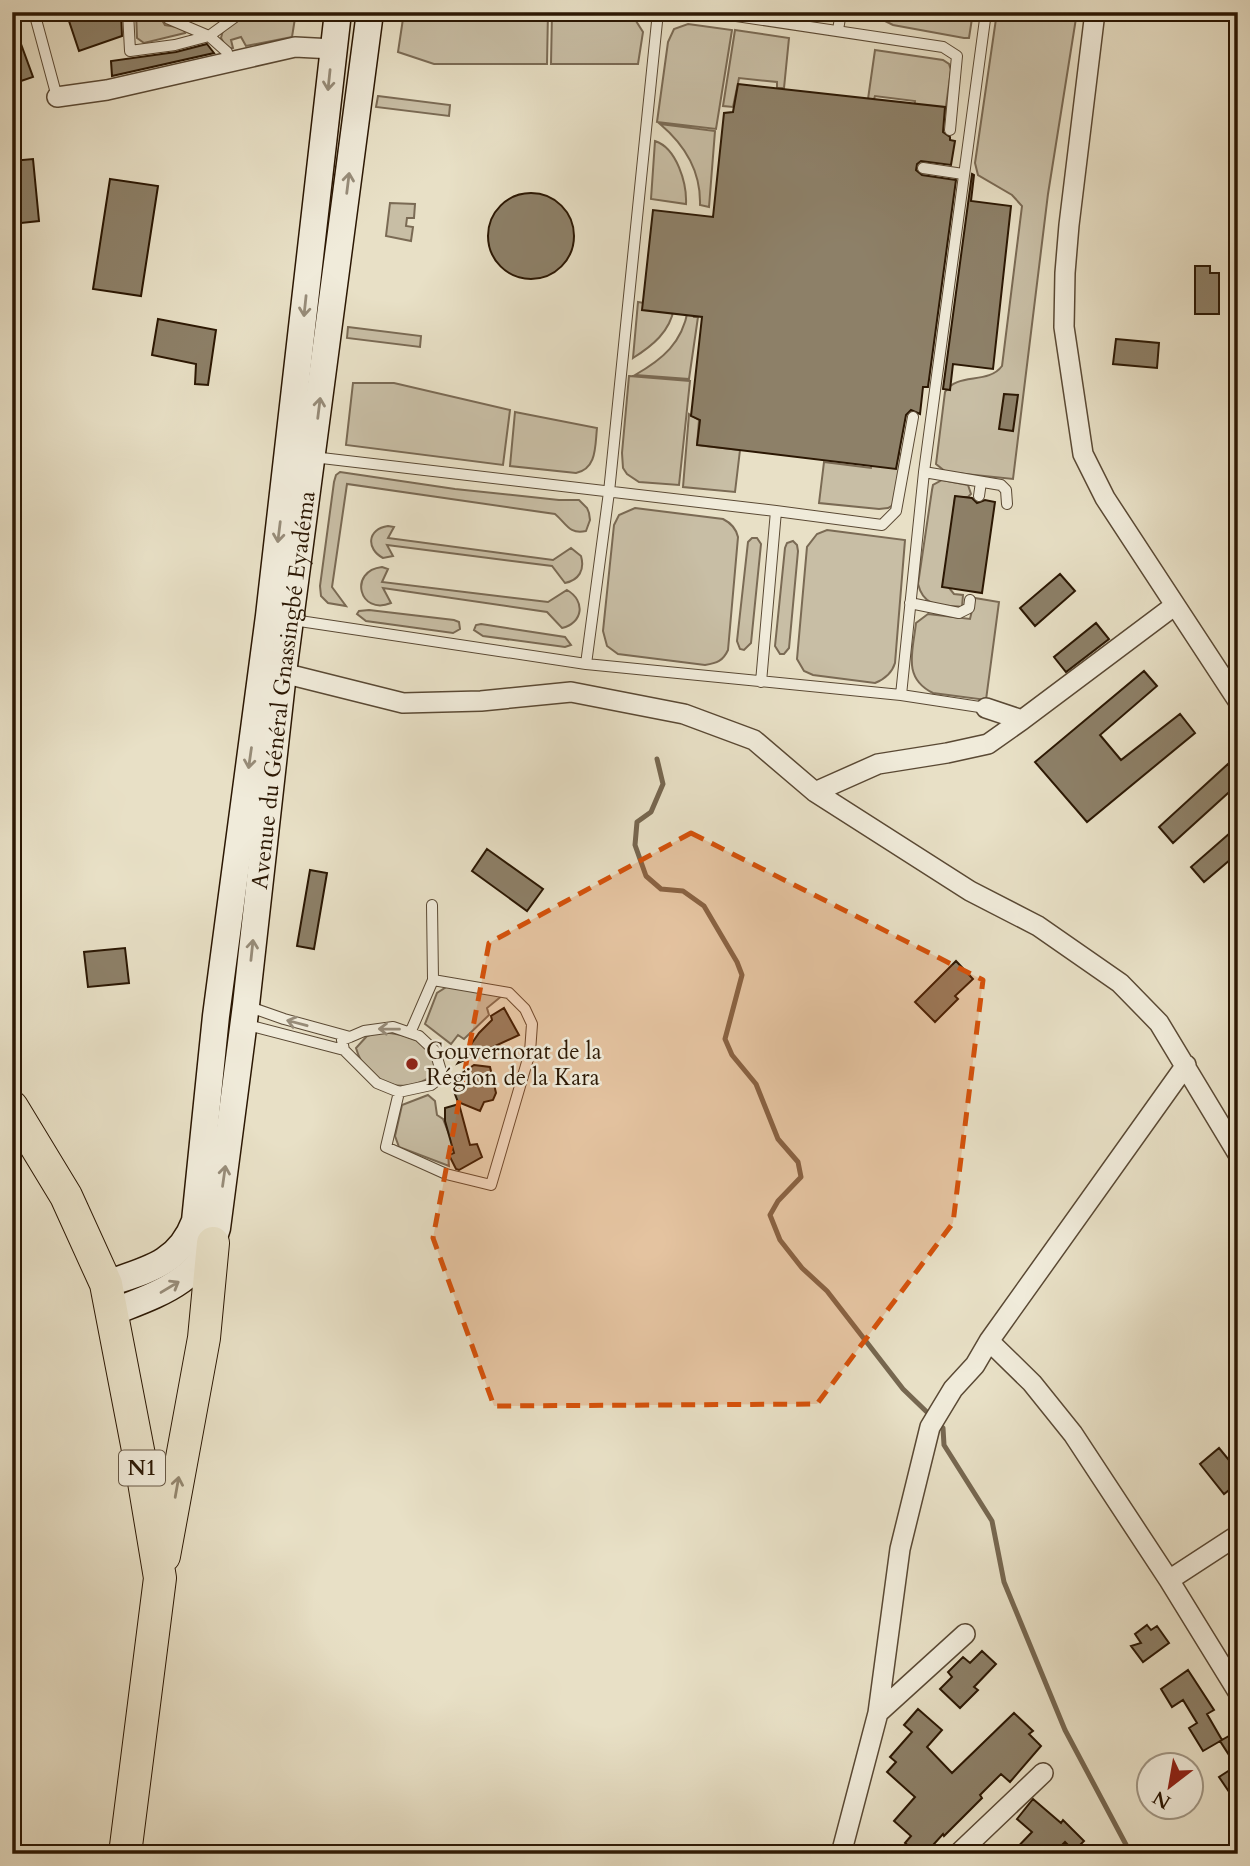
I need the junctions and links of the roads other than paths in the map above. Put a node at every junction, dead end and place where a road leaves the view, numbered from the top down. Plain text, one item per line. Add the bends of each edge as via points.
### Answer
1 (34, 12) edge
2 (128, 12) edge
3 (164, 12) edge
4 (242, 12) edge
5 (338, 12) edge
6 (370, 12) edge
7 (658, 12) edge
8 (710, 12) edge
9 (841, 12) edge
10 (986, 12) edge
11 (1095, 12) edge
12 (838, 30) junction
13 (209, 36) junction
14 (333, 49) junction
15 (228, 62) junction
16 (57, 97) joint
17 (950, 130) dead end
18 (923, 168) dead end
19 (962, 174) junction
20 (913, 417) dead end
21 (300, 455) junction
22 (924, 472) junction
23 (981, 482) junction
24 (609, 492) junction
25 (979, 496) dead end
26 (1007, 504) dead end
27 (776, 511) junction
28 (970, 600) dead end
29 (910, 603) junction
30 (1174, 606) junction
31 (280, 618) junction
32 (586, 664) junction
33 (283, 673) junction
34 (761, 682) junction
35 (901, 695) junction
36 (1238, 701) edge
37 (986, 708) joint
38 (1022, 720) junction
39 (815, 792) junction
40 (432, 905) dead end
41 (433, 980) junction
42 (219, 999) junction
43 (245, 1014) junction
44 (410, 1033) junction
45 (350, 1037) junction
46 (344, 1050) junction
47 (1186, 1065) junction
48 (399, 1092) junction
49 (12, 1107) edge
50 (1238, 1154) edge
51 (213, 1243) junction
52 (109, 1298) junction
53 (989, 1341) junction
54 (1238, 1535) edge
55 (160, 1578) junction
56 (1169, 1580) junction
57 (965, 1634) dead end
58 (1238, 1692) edge
59 (878, 1713) junction
60 (1043, 1773) dead end
61 (125, 1854) edge
62 (841, 1854) edge
63 (958, 1854) edge

1 - 16 lane
2 - 13 lane via 130,51
3 - 13 lane via 169,19
4 - 13 lane
5 - 14 main road, Avenue du Général Gnassingbé Eyadéma
21 -> 6 main road, Avenue du Général Gnassingbé Eyadéma
7 - 24 lane
8 - 12 lane
9 - 12 lane
10 - 19 lane
11 - 30 street via 1069,225 1064,327 1083,454 1098,486
12 - 17 lane via 951,50 957,57
13 - 15 lane via 227,52
14 - 15 street via 295,47
14 -> 21 main road, Avenue du Général Gnassingbé Eyadéma
15 - 16 street
18 - 19 lane
19 - 22 lane
20 - 27 lane via 896,511 890,520 882,525
21 - 24 lane
21 - 31 main road, Avenue du Général Gnassingbé Eyadéma
22 - 23 lane
22 - 29 lane
23 - 25 lane
23 - 26 lane via 1004,487
24 - 27 lane
24 - 32 lane
27 - 34 lane
28 - 29 lane via 969,608 959,613
29 - 35 lane
30 - 36 street
30 - 38 street
31 - 32 lane
31 - 33 main road, Avenue du Général Gnassingbé Eyadéma
31 -> 42 main road, Avenue du Général Gnassingbé Eyadéma
32 - 34 lane
33 - 39 street via 403,703 571,692 684,714 754,740
43 -> 33 main road, Avenue du Général Gnassingbé Eyadéma
34 - 35 lane
35 - 37 lane
37 - 38 street
38 - 39 street via 988,744 878,764
39 - 47 street via 970,891 1038,926 1120,983 1159,1023
40 - 41 lane
41 - 44 lane
41 - 48 lane via 509,993 532,1024 530,1052 491,1185 446,1174 386,1147
42 - 43 main road
42 - 52 main road, Avenue du Général Gnassingbé Eyadéma via 190,1236 178,1251
45 -> 43 lane
43 - 46 lane
51 -> 43 main road, Avenue du Général Gnassingbé Eyadéma
44 -> 45 lane via 393,1027
44 - 48 lane via 429,1043 441,1071 431,1085
45 - 46 lane via 342,1040
46 - 48 lane via 377,1083
47 - 50 street
47 - 53 street
49 - 52 highway, N1 via 65,1196
52 -> 51 main road, Avenue du Général Gnassingbé Eyadéma via 171,1289 197,1267
55 -> 51 highway via 204,1338
52 - 55 highway, N1
53 - 56 street via 1032,1383 1073,1434
53 - 59 street via 935,1419 900,1549
54 - 56 street
55 - 61 highway, N1
56 - 58 street
57 - 59 street
59 - 62 street
60 - 63 street

